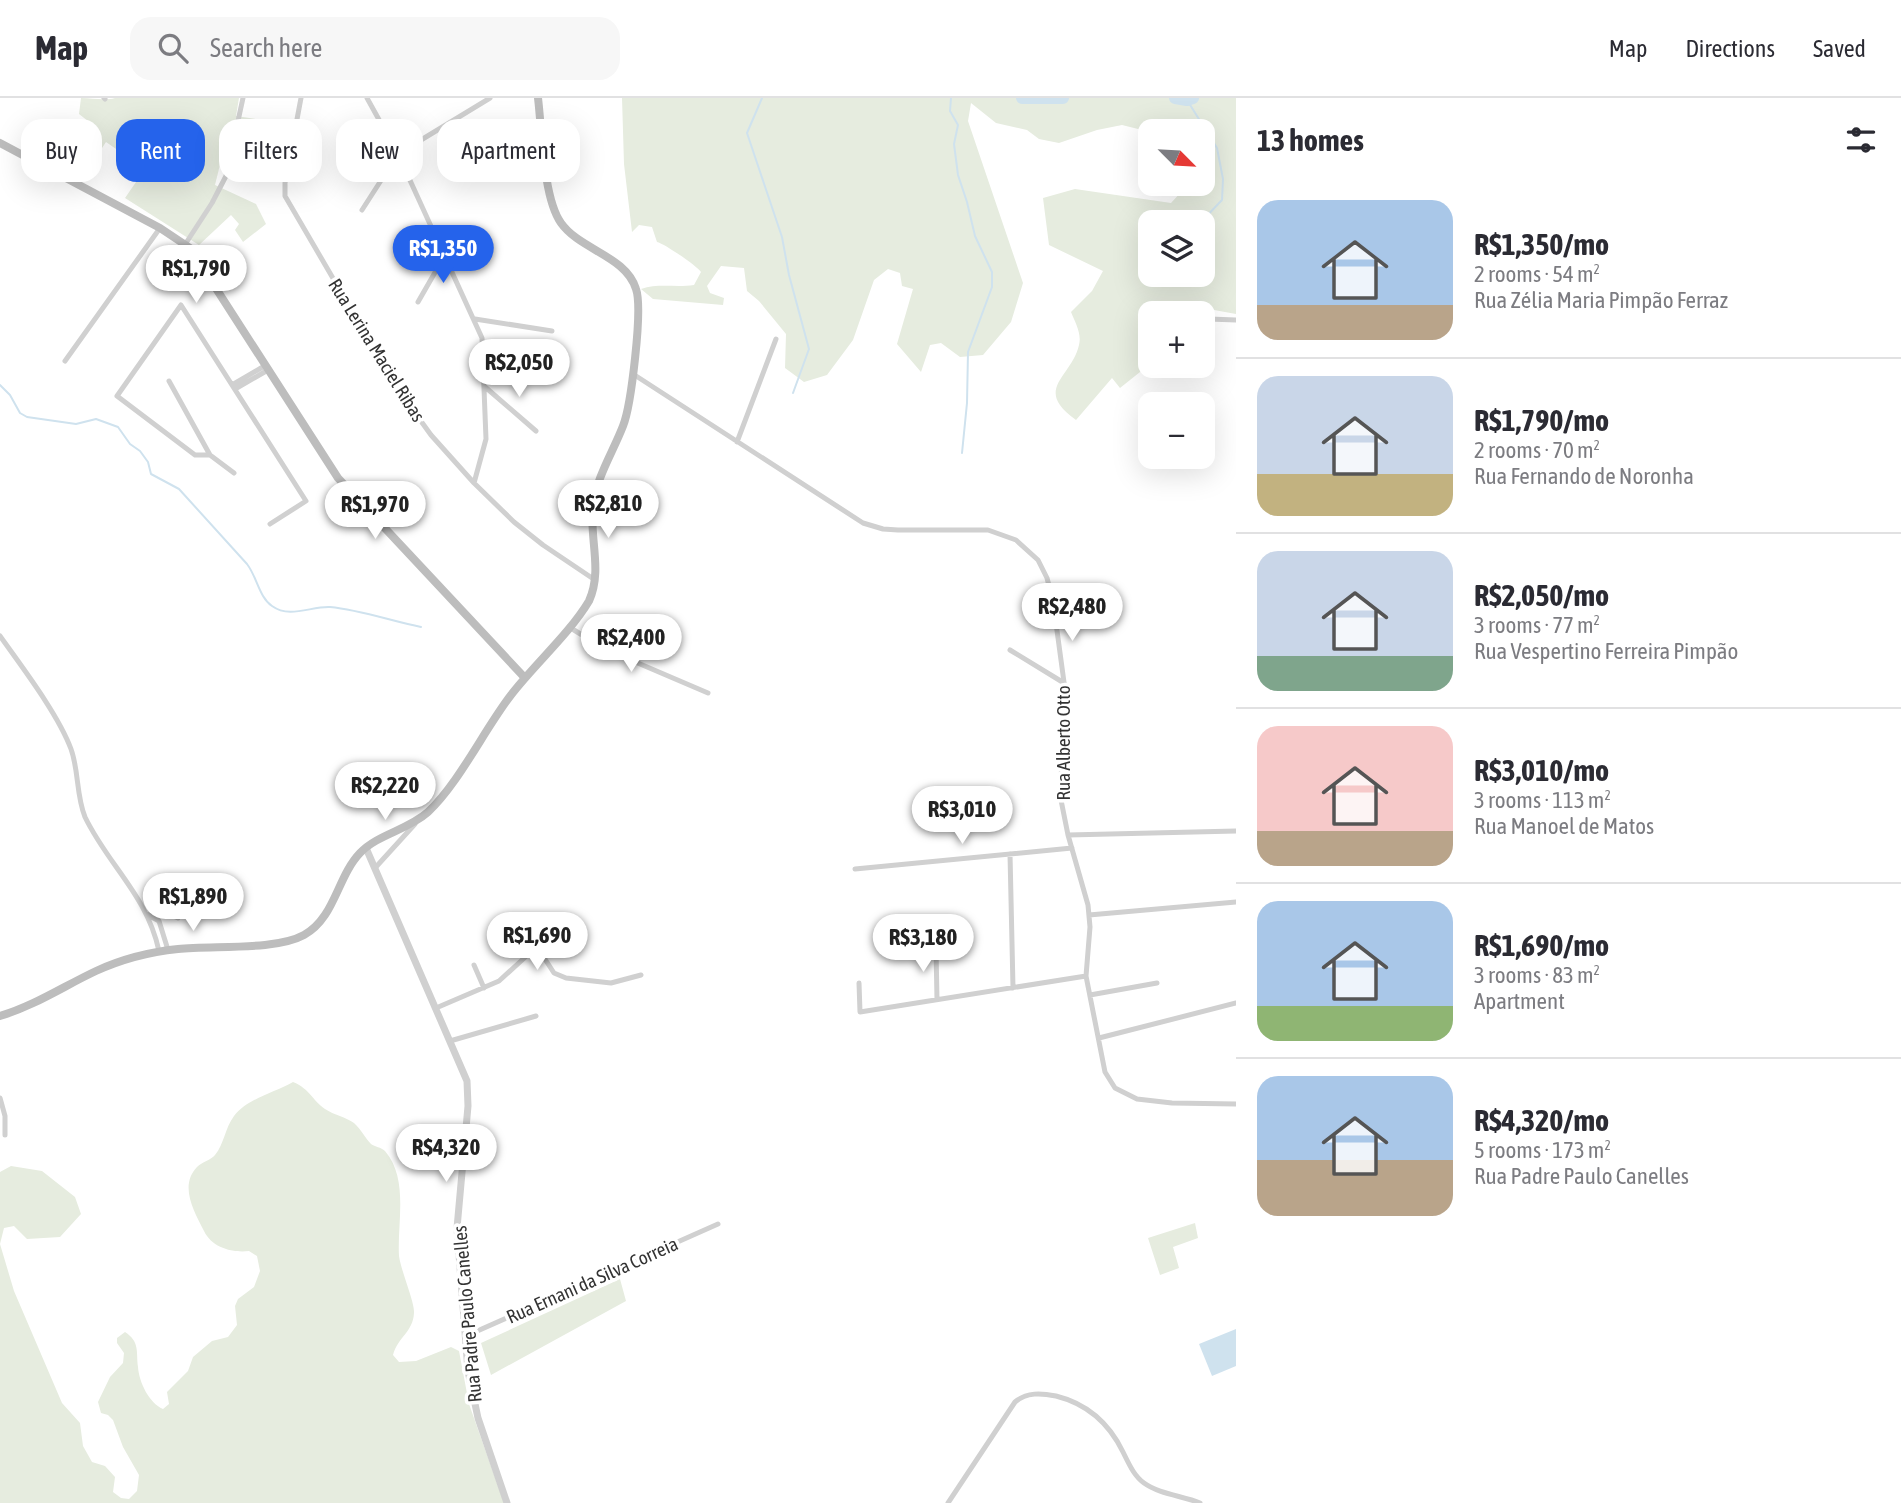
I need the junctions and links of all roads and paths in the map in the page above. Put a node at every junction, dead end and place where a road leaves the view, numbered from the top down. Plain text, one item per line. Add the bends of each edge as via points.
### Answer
1 (243, 98) edge
2 (301, 98) edge
3 (368, 98) edge
4 (491, 98) edge
5 (537, 98) edge
6 (379, 119) edge
7 (423, 139) edge
8 (0, 144) edge
9 (380, 182) edge
10 (411, 182) edge
11 (362, 210) dead end
12 (160, 228) junction
13 (186, 243) junction
14 (445, 255) junction
15 (418, 302) dead end
16 (475, 319) junction
17 (1215, 319) edge
18 (1236, 320) edge
19 (552, 331) dead end
20 (776, 339) dead end
21 (65, 360) dead end
22 (267, 367) junction
23 (633, 374) junction
24 (169, 381) dead end
25 (484, 386) junction
26 (234, 387) junction
27 (536, 431) dead end
28 (737, 442) junction
29 (210, 455) junction
30 (234, 473) dead end
31 (474, 483) junction
32 (270, 524) dead end
33 (595, 580) junction
34 (569, 626) junction
35 (0, 636) edge
36 (1010, 650) dead end
37 (525, 678) junction
38 (1064, 683) junction
39 (708, 693) dead end
40 (419, 819) junction
41 (1236, 831) edge
42 (1068, 835) junction
43 (366, 848) junction
44 (1072, 848) junction
45 (1010, 854) junction
46 (375, 868) junction
47 (855, 869) dead end
48 (1236, 902) edge
49 (148, 915) junction
50 (1089, 915) junction
51 (178, 918) dead end
52 (936, 948) dead end
53 (164, 951) junction
54 (474, 965) dead end
55 (642, 975) dead end
56 (1086, 976) junction
57 (859, 983) dead end
58 (1157, 983) dead end
59 (484, 988) junction
60 (1013, 988) junction
61 (1090, 995) junction
62 (937, 1000) junction
63 (1236, 1003) edge
64 (436, 1008) junction
65 (0, 1016) edge
66 (536, 1016) dead end
67 (1099, 1038) junction
68 (450, 1041) junction
69 (0, 1098) edge
70 (1236, 1104) edge
71 (5, 1135) dead end
72 (718, 1224) dead end
73 (466, 1336) junction
74 (507, 1503) edge
75 (948, 1503) edge
76 (1200, 1503) edge

1 - 13 street via 226,176
2 - 31 street, Rua Lerina Maciel Ribas via 285,196 397,388
3 - 6 street
4 - 7 street
5 - 23 main road via 556,215 574,237 622,269 636,288
8 - 12 main road
9 - 11 street
10 - 14 street
12 - 13 main road
12 - 21 street
13 - 22 main road
14 - 15 street
14 - 16 street
16 - 19 street
16 - 25 street via 482,338
17 - 18 street
20 - 28 street
22 - 26 street
22 - 37 main road via 348,490
23 - 28 street, Rua Alberto Otto
23 - 33 main road via 627,416 594,496
24 - 29 street
25 - 27 street
25 - 31 street via 486,439
26 - 29 street via 181,305 117,396 195,455
26 - 32 street via 306,501
28 - 38 street, Rua Alberto Otto via 873,527 988,530 1024,545 1047,578
29 - 30 street
31 - 33 street, Rua Lerina Maciel Ribas via 527,534
33 - 34 main road via 589,601
34 - 37 main road
34 - 39 street via 605,649
35 - 49 street via 68,741 84,814
36 - 38 street
37 - 40 main road via 442,796
38 - 42 street, Rua Alberto Otto via 1067,717 1060,783
40 - 43 main road
40 - 46 street
41 - 42 street
42 - 44 street, Rua Alberto Otto
43 - 46 street, Rua Padre Paulo Canelles
43 - 53 main road via 326,913 303,936 281,943
44 - 45 street
44 - 50 street, Rua Alberto Otto
45 - 47 street
45 - 60 street
46 - 64 street, Rua Padre Paulo Canelles
48 - 50 street
49 - 51 street via 161,911
49 - 53 street via 159,921
50 - 56 street, Rua Alberto Otto
52 - 62 street
53 - 65 main road via 109,965
54 - 59 street
55 - 59 street via 611,983 566,978 554,973 541,953 533,950 504,978
56 - 60 street
56 - 61 street, Rua Alberto Otto
57 - 62 street via 860,1012
58 - 61 street
59 - 64 street
60 - 62 street
61 - 67 street, Rua Alberto Otto
63 - 67 street
64 - 68 street, Rua Padre Paulo Canelles
66 - 68 street
67 - 70 street, Rua Alberto Otto via 1109,1081 1129,1097
68 - 73 street, Rua Padre Paulo Canelles via 468,1089 457,1228
69 - 71 street
72 - 73 street, Rua Ernani da Silva Correia
73 - 74 street, Rua Padre Paulo Canelles via 475,1409
75 - 76 street via 1015,1402 1026,1395 1042,1394 1079,1404 1097,1415 1143,1483

